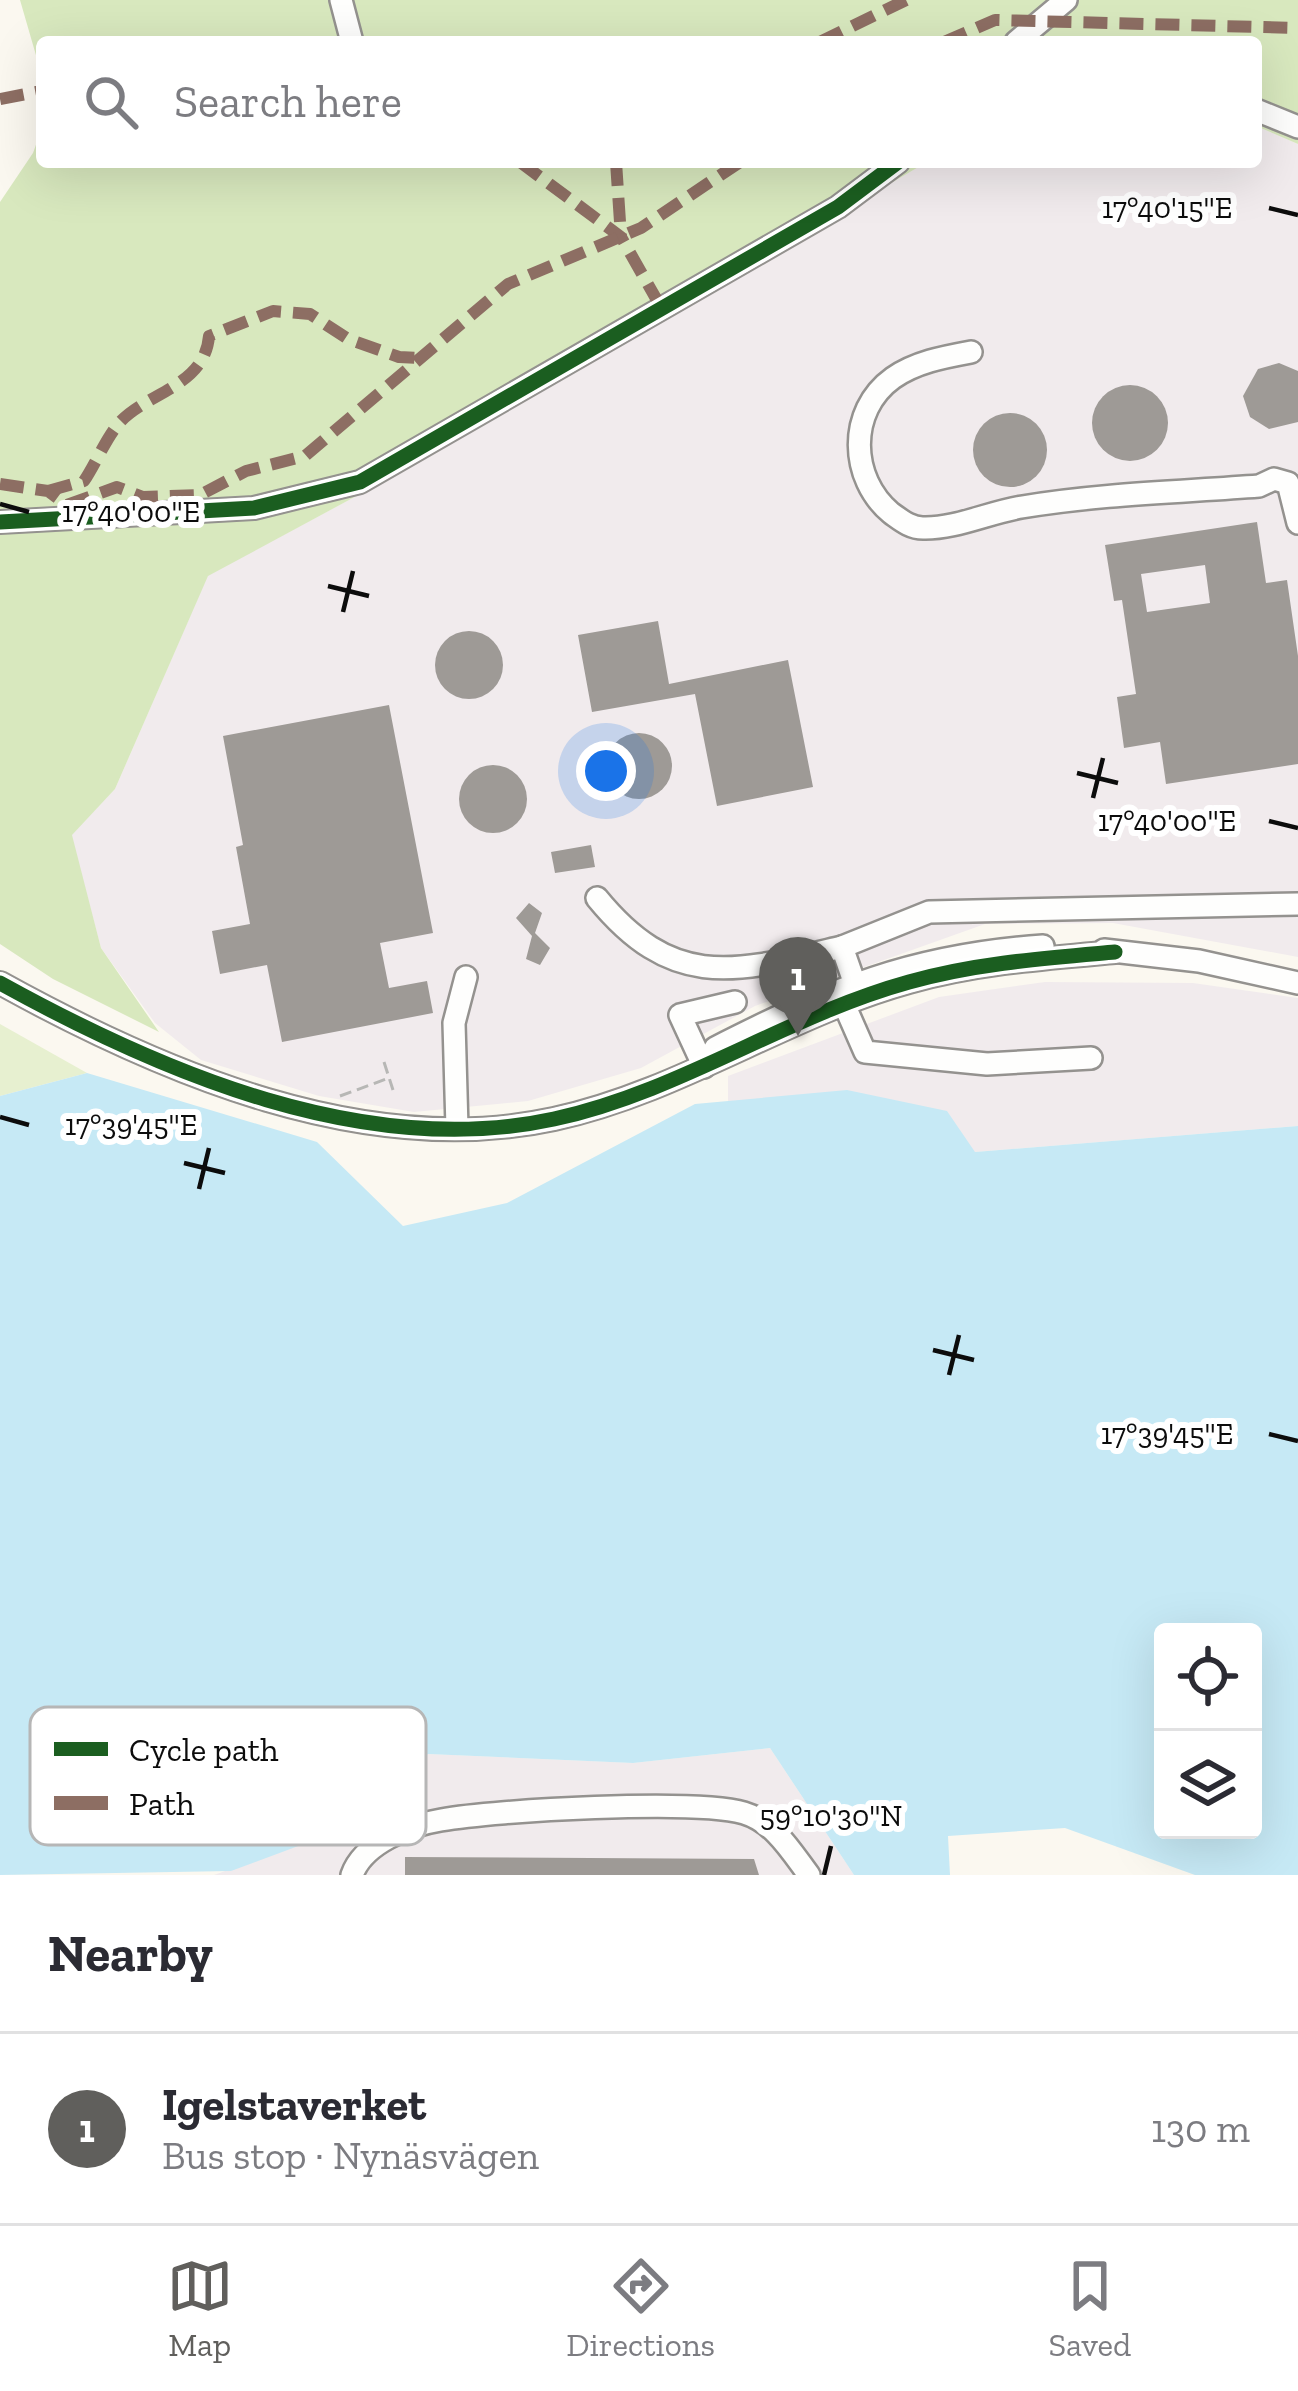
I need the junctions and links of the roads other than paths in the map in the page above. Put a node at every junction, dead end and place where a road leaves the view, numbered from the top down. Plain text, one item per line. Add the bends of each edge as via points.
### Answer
1 (341, 0) edge
2 (1066, 0) edge
3 (350, 36) edge
4 (1023, 36) edge
5 (1262, 112) edge
6 (1298, 127) edge
7 (890, 168) edge
8 (970, 352) dead end
9 (0, 522) edge
10 (1298, 523) edge
11 (597, 898) dead end
12 (1298, 904) edge
13 (842, 947) junction
14 (466, 977) dead end
15 (0, 982) edge
16 (1298, 983) edge
17 (849, 994) junction
18 (735, 1002) dead end
19 (1091, 1058) dead end
20 (701, 1062) junction
21 (457, 1128) junction
22 (426, 1826) edge
23 (380, 1845) edge
24 (352, 1875) edge
25 (809, 1875) edge

1 - 3 street
2 - 4 street
5 - 6 street
7 - 9 street via 838,207 360,482 254,508
8 - 10 street via 932,359 891,380 857,441 868,488 906,524 923,529 1020,507 1274,479 1288,483
11 - 13 street via 652,952 696,968 758,967
12 - 13 street via 929,912
13 - 17 street
14 - 21 street via 454,1023
15 - 21 street via 156,1058 334,1115
16 - 17 street via 1199,961 1047,946 971,951
17 - 19 street via 865,1052 987,1064
17 - 20 street
18 - 20 street via 680,1015
20 - 21 street via 553,1119
22 - 25 street via 664,1809 748,1814 776,1831
23 - 24 street

